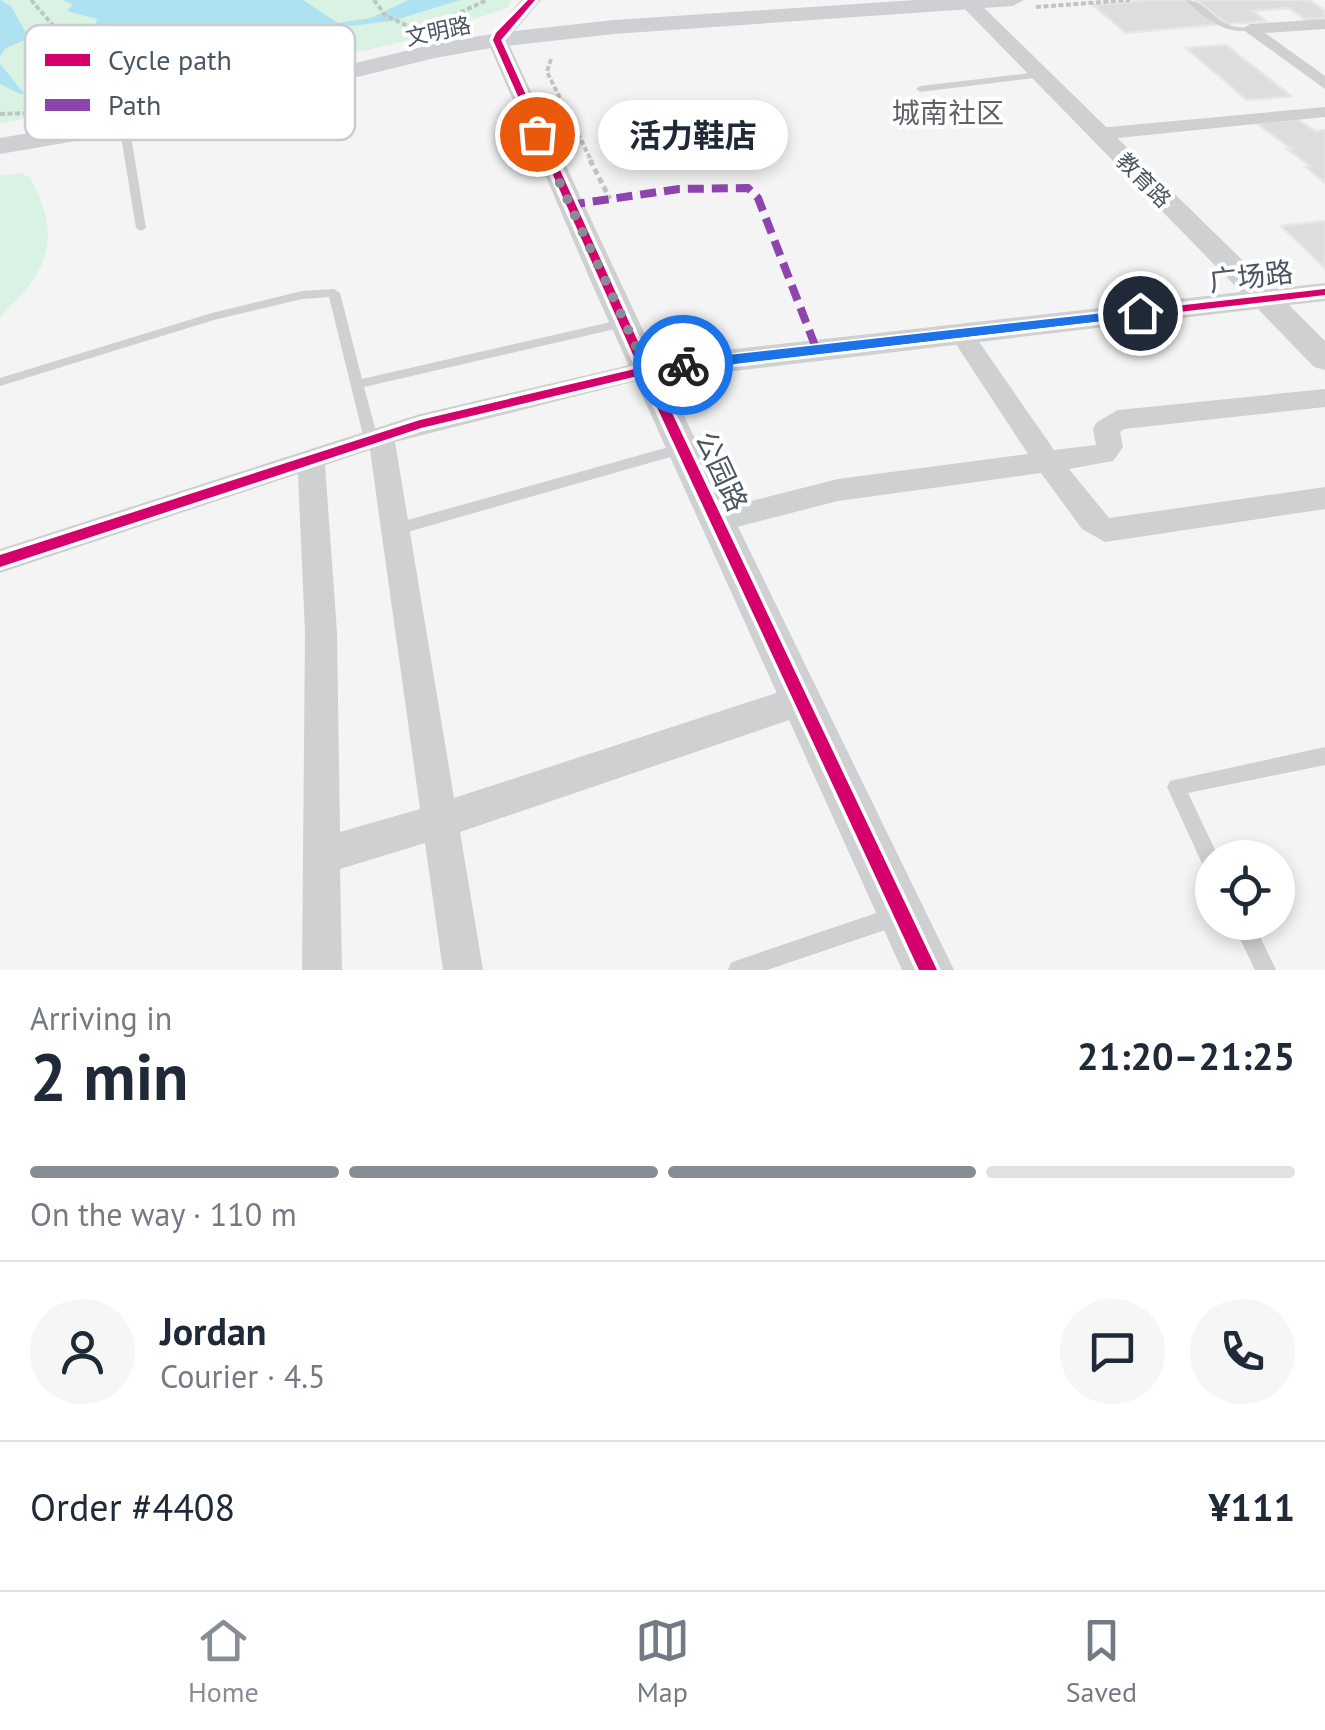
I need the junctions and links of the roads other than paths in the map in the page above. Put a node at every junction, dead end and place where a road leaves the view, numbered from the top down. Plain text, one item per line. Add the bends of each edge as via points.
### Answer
1 (532, 0) edge
2 (862, 0) edge
3 (1012, 0) edge
4 (1189, 0) edge
5 (966, 2) edge
6 (1325, 24) edge
7 (1250, 29) junction
8 (501, 33) junction
9 (355, 65) edge
10 (355, 70) edge
11 (1039, 75) junction
12 (1325, 84) edge
13 (920, 89) dead end
14 (1325, 112) edge
15 (25, 131) edge
16 (1098, 134) junction
17 (0, 136) edge
18 (34, 140) edge
19 (127, 140) edge
20 (0, 146) edge
21 (141, 228) dead end
22 (1325, 292) edge
23 (1264, 300) junction
24 (624, 323) junction
25 (960, 332) junction
26 (1325, 360) edge
27 (647, 370) junction
28 (0, 382) edge
29 (358, 384) junction
30 (1325, 398) edge
31 (376, 437) junction
32 (684, 448) junction
33 (311, 459) junction
34 (1048, 460) junction
35 (1325, 498) edge
36 (717, 520) junction
37 (398, 529) junction
38 (0, 561) edge
39 (804, 700) junction
40 (1325, 756) edge
41 (443, 820) junction
42 (1201, 840) edge
43 (322, 856) junction
44 (902, 914) junction
45 (1251, 940) edge
46 (322, 970) edge
47 (463, 970) edge
48 (738, 970) edge
49 (928, 970) edge
50 (1266, 970) edge

1 - 8 street
2 - 8 main road, 文明路
3 - 5 main road, 文明路
4 - 7 lane via 1226,26
5 - 8 main road, 文明路
5 - 11 street, 教育路
6 - 7 street
7 - 12 street
8 - 9 main road, 文明路
8 - 10 main road, 文明路
8 - 24 street, 公园路
11 - 13 lane
11 - 16 street, 教育路
14 - 16 street
15 - 17 main road, 文明路
16 - 23 street, 教育路
18 - 20 main road, 文明路
19 - 21 lane
22 - 23 street, 广场路
23 - 25 street, 广场路
23 - 26 street, 教育路
24 - 27 street, 公园路
24 - 29 lane
25 - 27 street, 广场路
25 - 34 street
27 - 31 street
27 - 32 street, 公园路
28 - 29 lane via 212,317 330,292 337,294
29 - 31 lane
30 - 34 street via 1118,420 1106,429 1108,452
31 - 33 street
31 - 37 street
32 - 36 street, 公园路
32 - 37 lane
33 - 38 street
33 - 43 street via 321,632
34 - 35 street via 1104,530
34 - 36 street via 838,490
36 - 39 street, 公园路
37 - 41 street
39 - 41 street
39 - 44 street, 公园路
40 - 42 lane via 1176,788
41 - 43 street
41 - 47 street
43 - 46 street
44 - 48 lane
44 - 49 street, 公园路
45 - 50 lane

